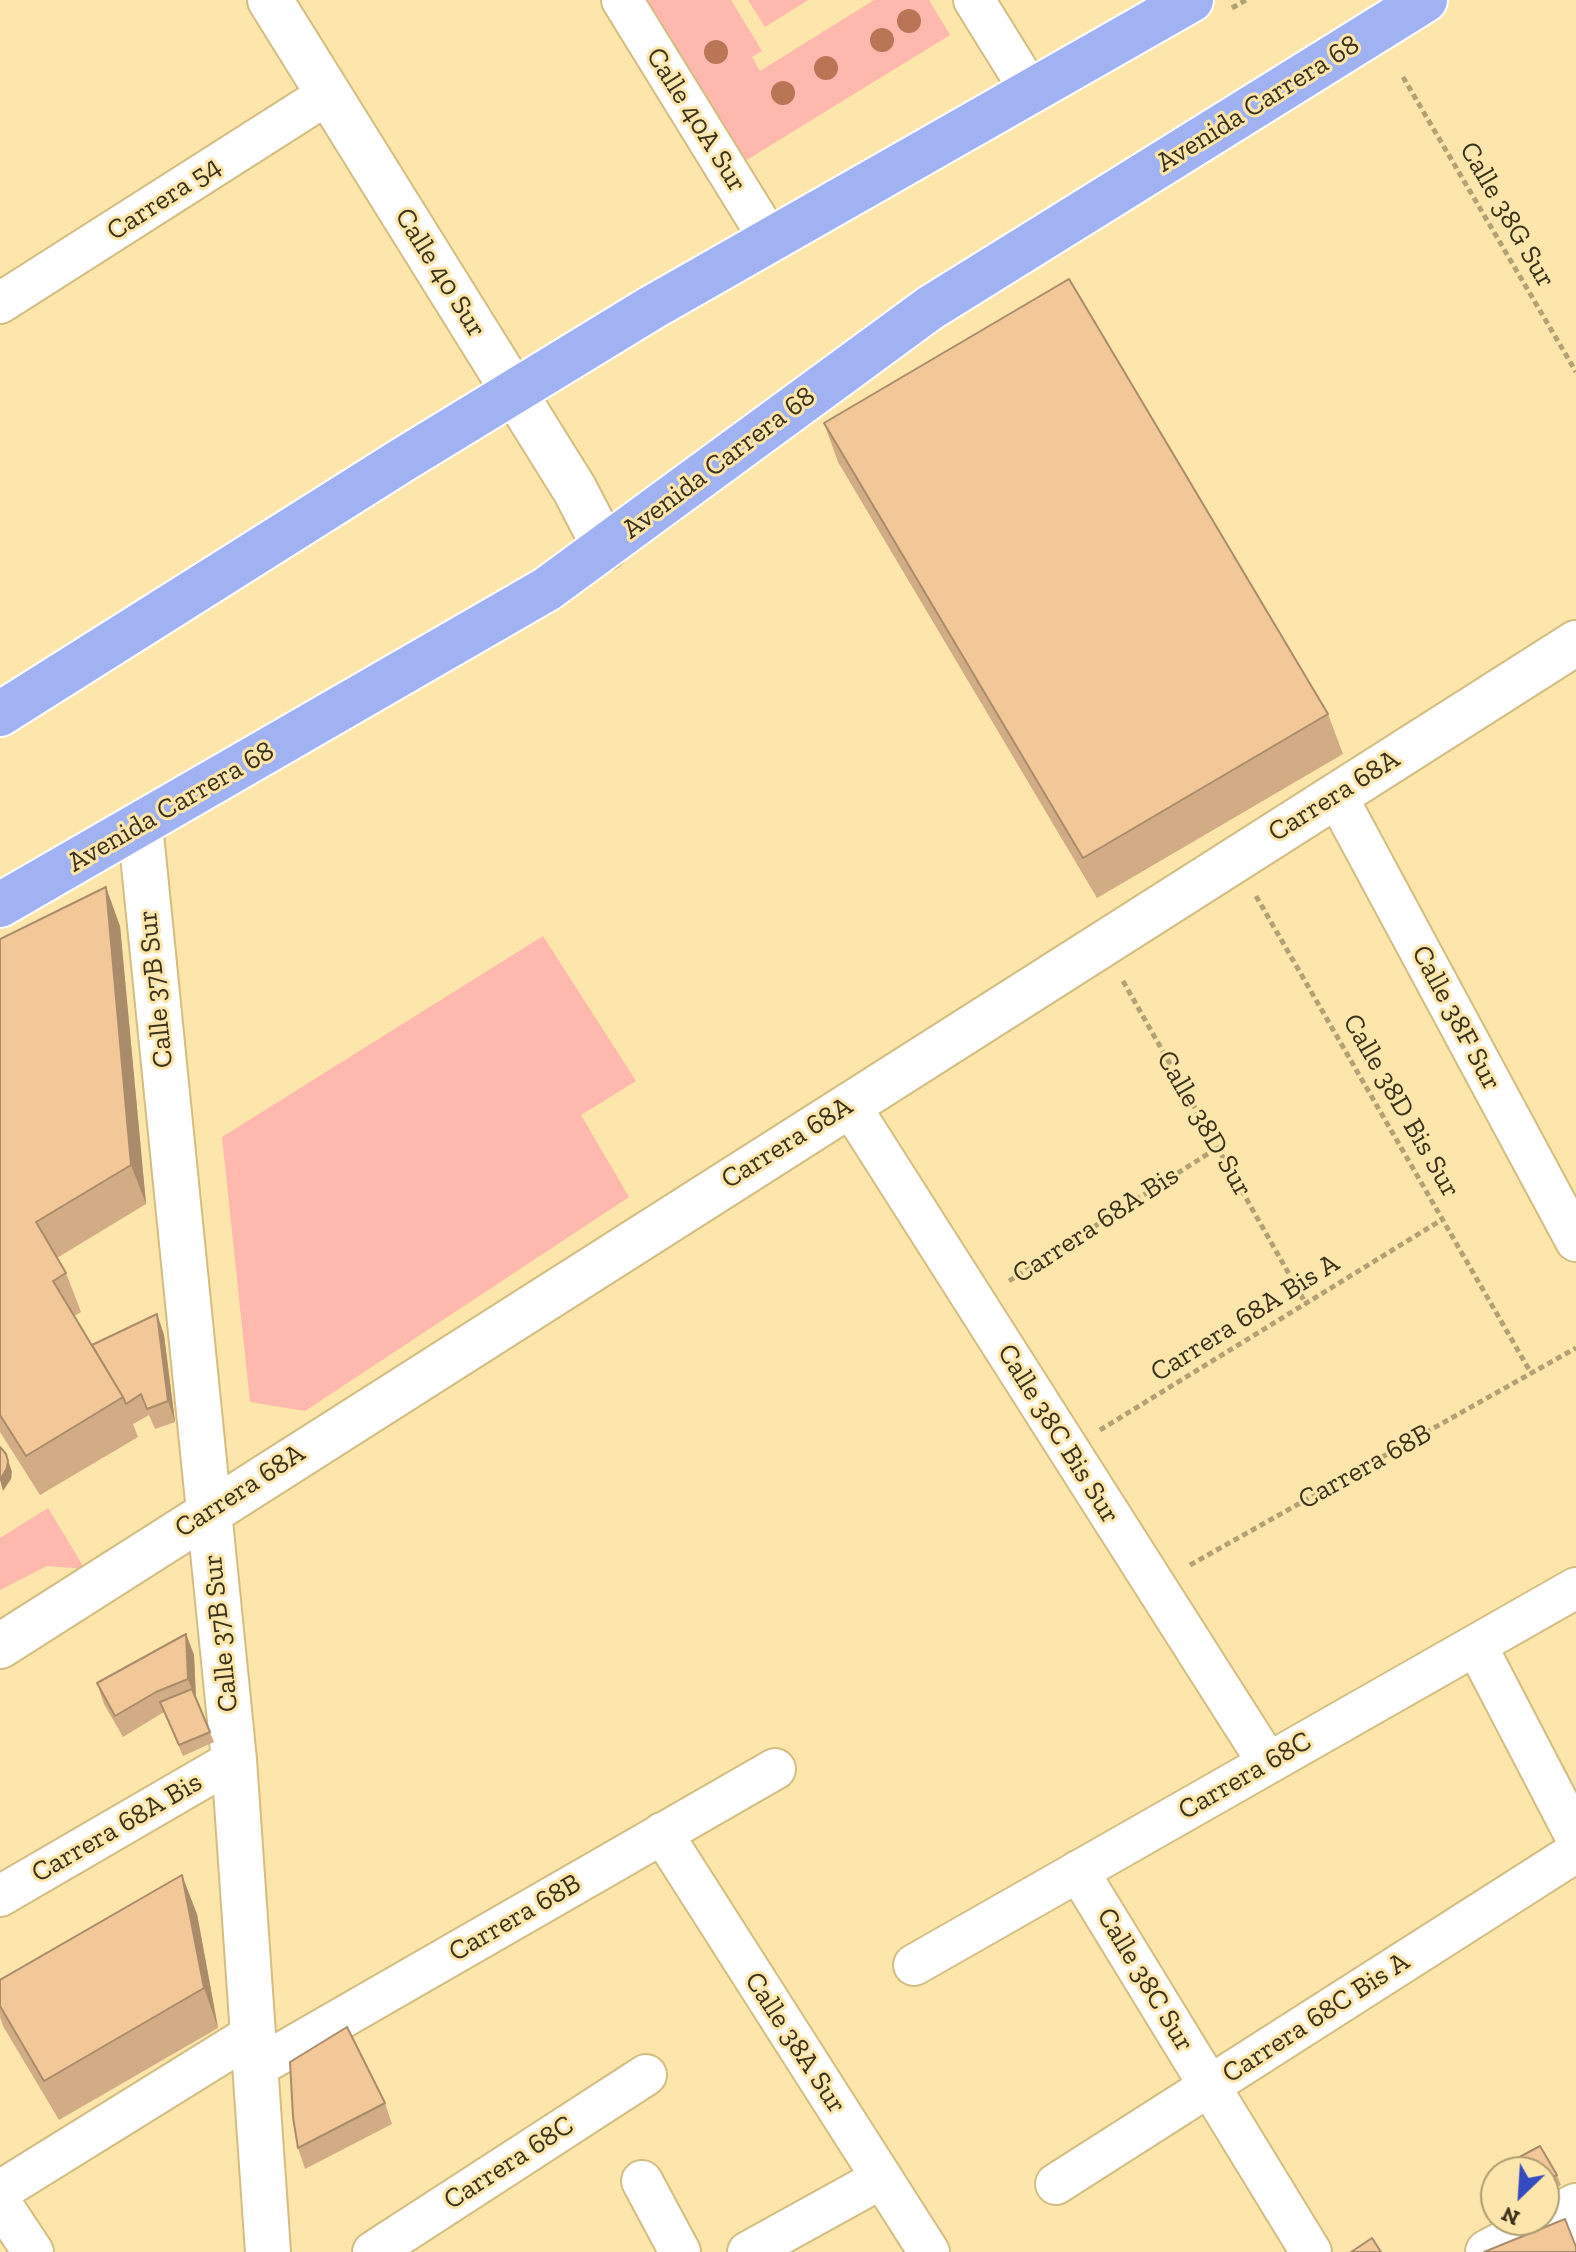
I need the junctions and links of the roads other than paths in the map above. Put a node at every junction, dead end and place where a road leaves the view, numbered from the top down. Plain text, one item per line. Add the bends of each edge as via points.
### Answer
1 (270, 0) edge
2 (622, 0) edge
3 (974, 0) edge
4 (1191, 0) edge
5 (1425, 0) edge
6 (1031, 92) junction
7 (328, 94) junction
8 (770, 240) junction
9 (0, 303) edge
10 (514, 392) junction
11 (605, 548) junction
12 (1576, 643) edge
13 (0, 714) edge
14 (1336, 795) junction
15 (140, 825) junction
16 (0, 905) edge
17 (849, 1104) junction
18 (1576, 1241) edge
19 (209, 1511) junction
20 (1576, 1588) edge
21 (1476, 1645) junction
22 (0, 1646) edge
23 (234, 1760) junction
24 (1268, 1763) junction
25 (775, 1769) dead end
26 (662, 1833) junction
27 (1576, 1837) edge
28 (1576, 1852) edge
29 (1078, 1871) junction
30 (0, 1896) edge
31 (914, 1965) dead end
32 (254, 2051) junction
33 (646, 2075) dead end
34 (1209, 2086) junction
35 (882, 2178) junction
36 (642, 2181) dead end
37 (1056, 2184) dead end
38 (0, 2191) edge
39 (0, 2202) edge
40 (1571, 2219) edge
41 (33, 2252) edge
42 (268, 2252) edge
43 (373, 2252) edge
44 (680, 2252) edge
45 (748, 2252) edge
46 (929, 2252) edge
47 (1311, 2252) edge
48 (1488, 2252) edge

1 - 7 street, Calle 40 Sur
2 - 8 street, Calle 40A Sur
3 - 6 street
4 - 6 main road
5 - 11 main road, Avenida Carrera 68 via 930,308
6 - 8 main road
7 - 9 street, Carrera 54
7 - 10 street, Calle 40 Sur
8 - 10 main road
10 - 11 street, Calle 40 Sur
10 - 13 main road
11 - 15 main road, Avenida Carrera 68 via 516,608
12 - 14 street, Carrera 68A
14 - 17 street, Carrera 68A
14 - 18 street, Calle 38F Sur
15 - 16 main road, Avenida Carrera 68
15 - 19 street, Calle 37B Sur
17 - 19 street, Carrera 68A
17 - 24 street, Calle 38C Bis Sur
19 - 22 street, Carrera 68A
19 - 23 street, Calle 37B Sur
20 - 21 street, Carrera 68C
21 - 24 street, Carrera 68C
21 - 27 street
23 - 30 street, Carrera 68A Bis
23 - 32 street, Calle 37B Sur
24 - 29 street, Carrera 68C
25 - 26 street, Carrera 68B
26 - 32 street, Carrera 68B
26 - 35 street, Calle 38A Sur
28 - 34 street, Carrera 68C Bis A
29 - 31 street, Carrera 68C
29 - 34 street, Calle 38C Sur
32 - 38 street, Carrera 68B
32 - 42 street, Calle 37B Sur
33 - 43 street, Carrera 68C
34 - 37 street, Carrera 68C Bis A
34 - 47 street, Calle 38C Sur
35 - 45 street
35 - 46 street, Calle 38A Sur
36 - 44 street
39 - 41 street
40 - 48 street

